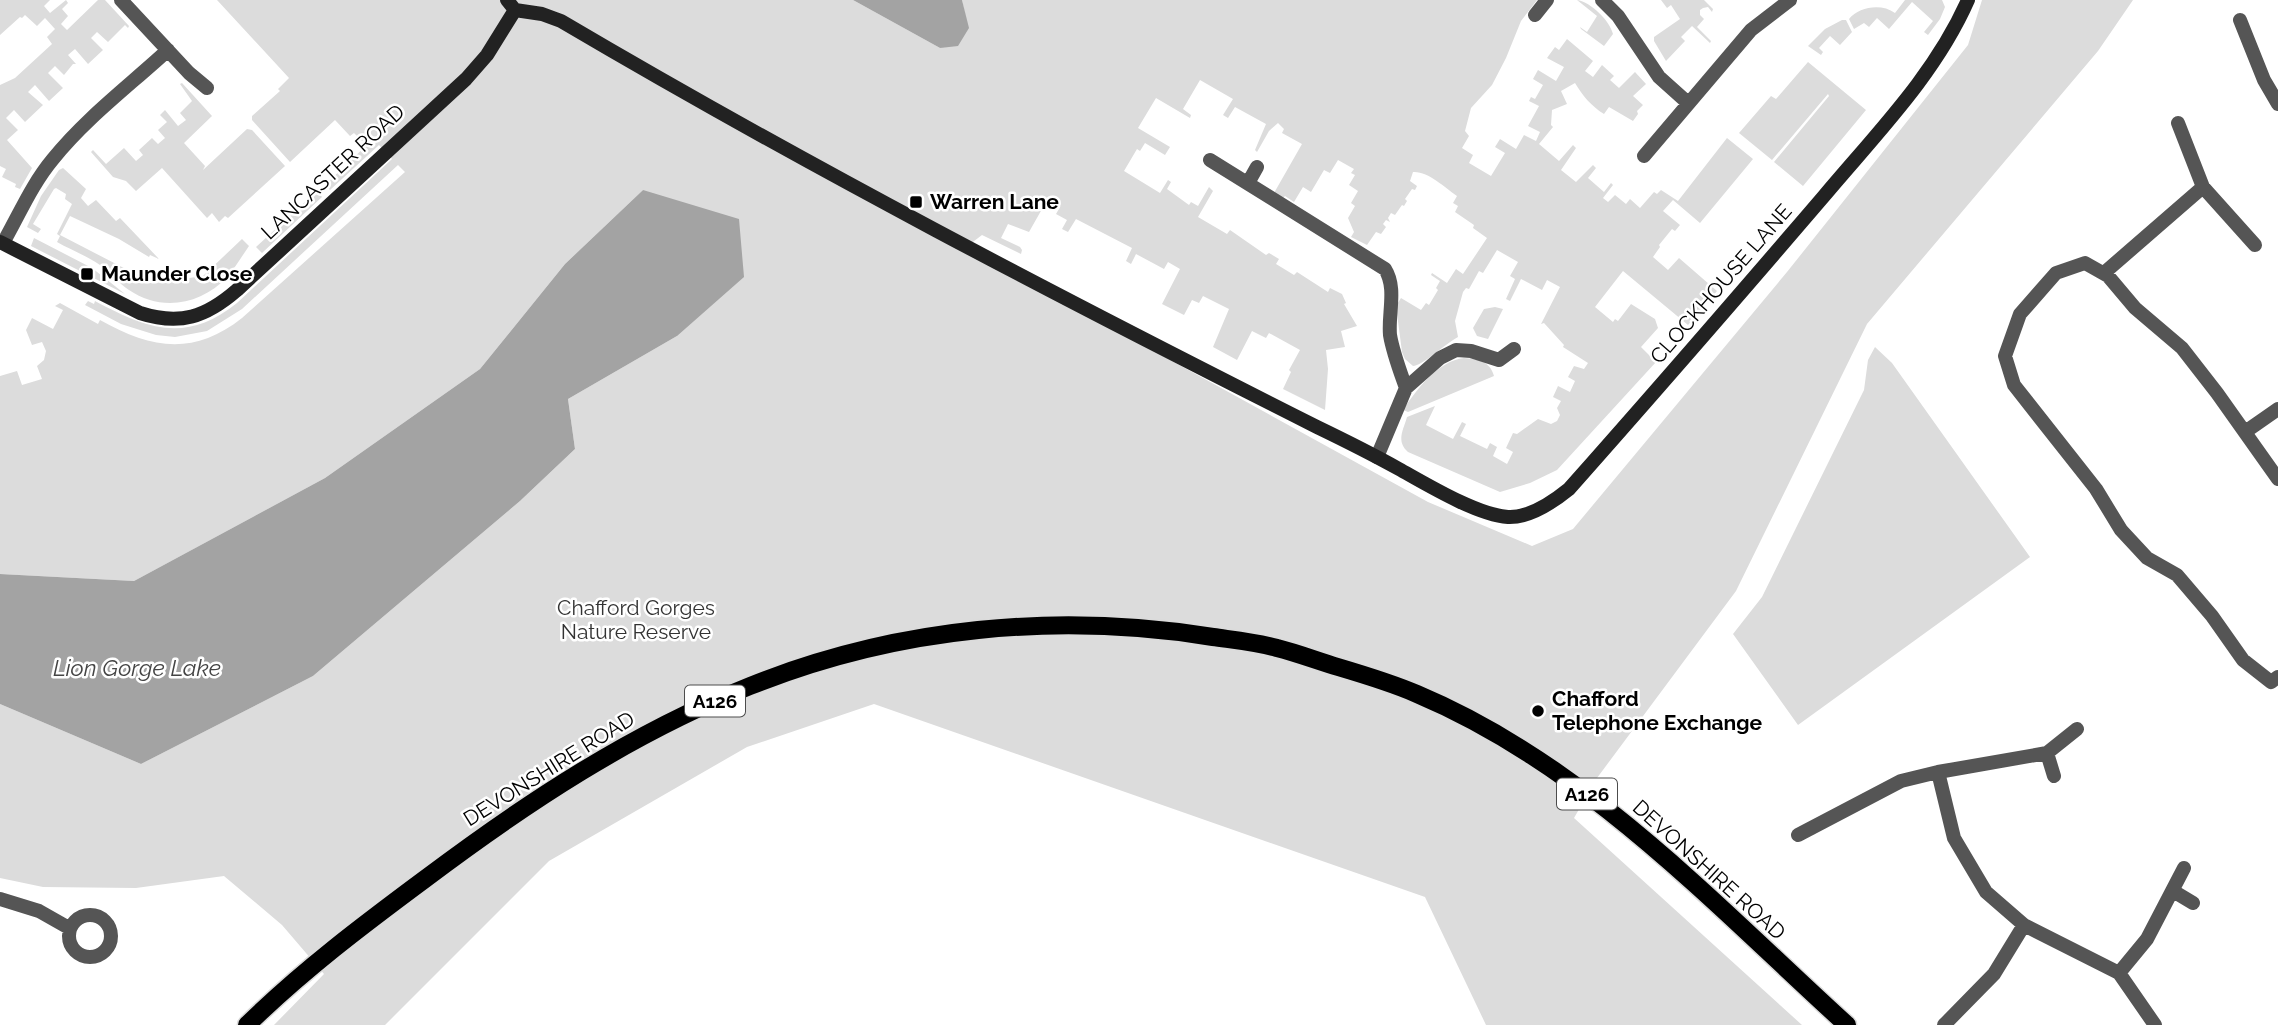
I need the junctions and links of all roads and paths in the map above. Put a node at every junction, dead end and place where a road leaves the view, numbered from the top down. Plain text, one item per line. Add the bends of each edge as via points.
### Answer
1 (121, 0) edge
2 (1547, 0) edge
3 (1602, 0) edge
4 (1790, 0) edge
5 (1968, 0) edge
6 (511, 5) edge
7 (1535, 15) dead end
8 (2240, 20) dead end
9 (168, 50) junction
10 (207, 88) dead end
11 (1688, 103) junction
12 (2278, 104) edge
13 (2178, 123) dead end
14 (1644, 156) dead end
15 (1210, 160) dead end
16 (1257, 167) dead end
17 (1248, 183) junction
18 (2203, 187) junction
19 (2, 242) edge
20 (2255, 245) dead end
21 (2104, 273) junction
22 (1514, 349) dead end
23 (1406, 388) junction
24 (2278, 409) edge
25 (2245, 432) junction
26 (1377, 457) junction
27 (2278, 479) edge
28 (2278, 677) edge
29 (2077, 729) dead end
30 (2048, 753) junction
31 (1938, 772) junction
32 (2054, 776) dead end
33 (1798, 835) dead end
34 (2184, 868) dead end
35 (2173, 891) junction
36 (0, 899) edge
37 (2193, 903) dead end
38 (2024, 925) junction
39 (69, 929) dead end
40 (2119, 973) junction
41 (247, 1025) edge
42 (1847, 1025) edge
43 (1944, 1025) edge
44 (2155, 1025) edge

1 - 9 street
2 - 7 street
3 - 11 street via 1659,77
4 - 11 street via 1751,30
5 - 26 street, CLOCKHOUSE LANE via 1939,56 1901,104 1698,344 1553,502 1509,517 1456,499
6 - 19 street, LANCASTER ROAD via 487,55 466,79 208,312 175,319 140,313
6 - 26 street via 561,21 692,99 973,250
8 - 12 street
9 - 10 street
9 - 19 street via 70,139 34,185
11 - 14 street
13 - 18 street
15 - 17 street
16 - 17 street
17 - 23 street via 1385,269 1391,278 1392,349
18 - 20 street
18 - 21 street
21 - 25 street via 2135,308 2182,348
21 - 28 street via 2085,263 2056,273 2020,314 2005,356 2014,385 2096,489 2121,530 2147,558 2178,575 2243,660 2271,682
22 - 23 street via 1500,366 1471,351 1456,350
23 - 26 street
24 - 25 street
25 - 27 street
29 - 30 street
30 - 31 street
30 - 32 street
31 - 33 street via 1901,781
31 - 38 street via 1954,838 1986,892
34 - 35 street
35 - 37 street
35 - 40 street via 2147,939
36 - 39 street via 22,904
38 - 40 street
38 - 43 street via 1994,974
40 - 44 street
41 - 42 main road, DEVONSHIRE ROAD / A126 via 316,961 467,847 555,787 675,720 781,674 900,641 1024,625 1078,625 1160,629 1274,647 1418,694 1464,717 1599,803

